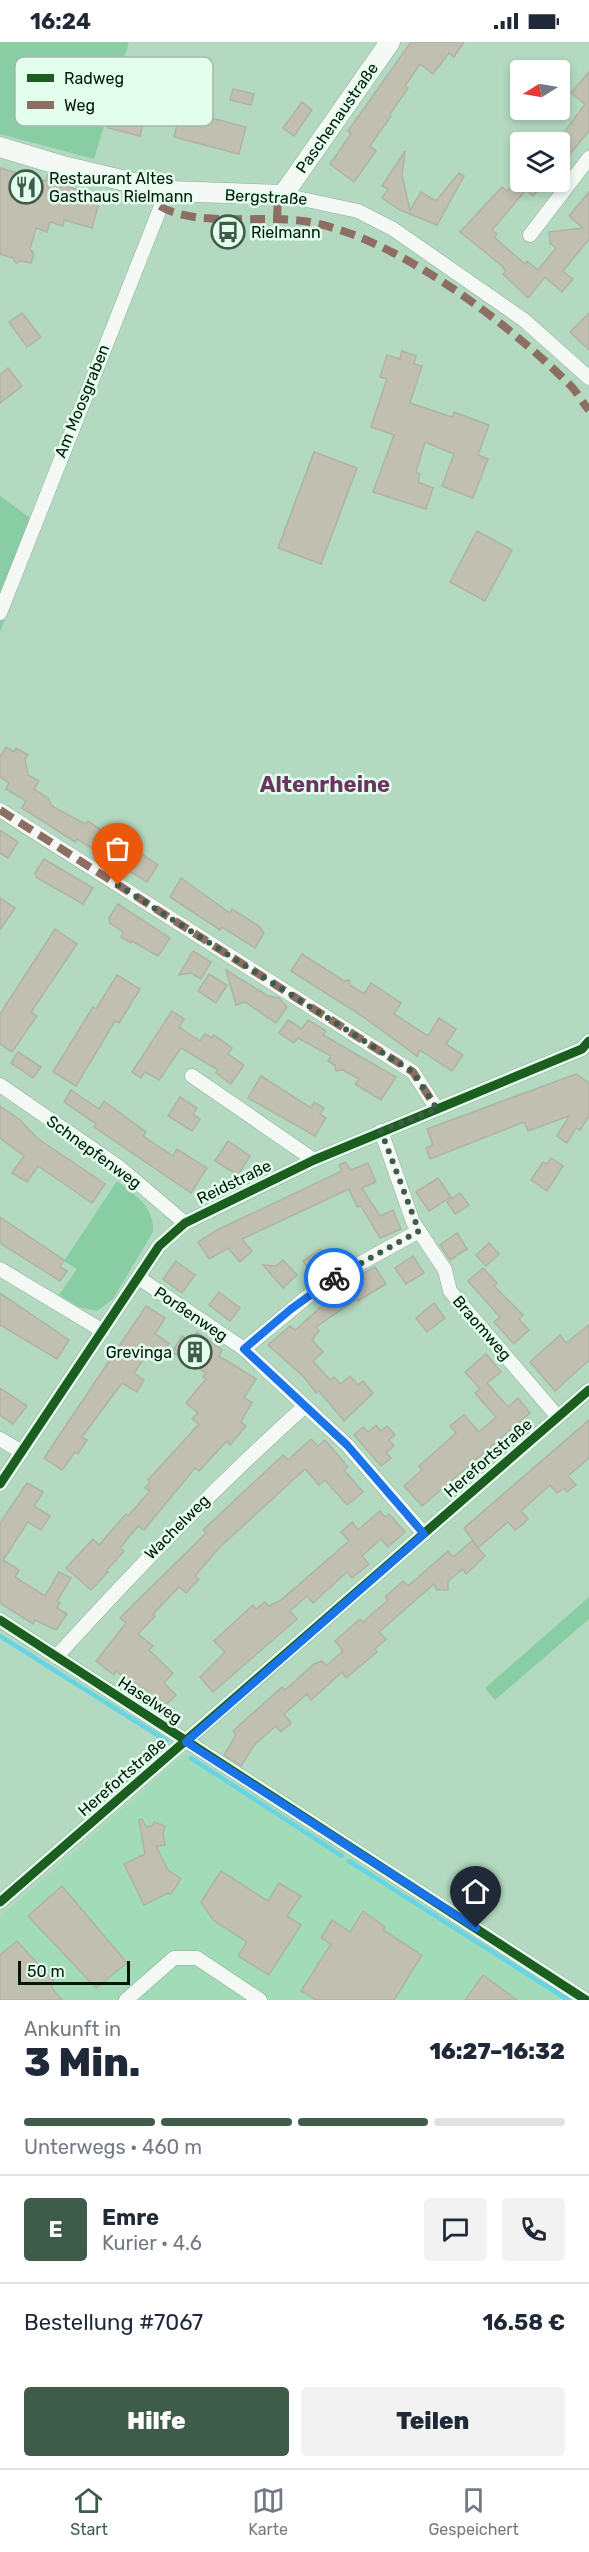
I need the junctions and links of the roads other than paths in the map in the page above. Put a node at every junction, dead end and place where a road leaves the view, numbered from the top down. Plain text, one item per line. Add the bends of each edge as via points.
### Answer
1 (390, 42) edge
2 (0, 147) edge
3 (589, 158) edge
4 (167, 191) junction
5 (283, 195) junction
6 (530, 235) dead end
7 (589, 378) edge
8 (0, 613) edge
9 (0, 810) edge
10 (589, 1041) edge
11 (192, 1076) dead end
12 (0, 1084) edge
13 (437, 1109) junction
14 (381, 1131) junction
15 (314, 1160) junction
16 (184, 1223) junction
17 (419, 1231) junction
18 (0, 1269) edge
19 (139, 1278) junction
20 (103, 1331) junction
21 (244, 1349) junction
22 (589, 1390) edge
23 (305, 1406) junction
24 (558, 1417) junction
25 (0, 1439) edge
26 (22, 1452) junction
27 (0, 1484) edge
28 (424, 1534) junction
29 (0, 1620) edge
30 (57, 1657) junction
31 (186, 1742) junction
32 (0, 1902) edge
33 (126, 2000) edge
34 (260, 2000) edge
35 (586, 2000) edge

1 - 5 street, Paschenaustraße
2 - 4 street, Bergstraße
3 - 6 street
4 - 5 street, Bergstraße
4 - 8 street, Am Moosgraben
5 - 7 street, Bergstraße via 358,211 393,229 524,320
9 - 13 street via 413,1072
10 - 13 street, Reidstraße via 582,1049
11 - 15 street, Reidstraße
12 - 16 street, Schnepfenweg via 119,1167
13 - 14 street, Reidstraße
14 - 15 street, Reidstraße
14 - 17 street, Braomweg
15 - 16 street, Reidstraße
16 - 19 street, Reidstraße via 159,1246
17 - 21 street, Porßenweg via 313,1292
17 - 24 street, Braomweg via 445,1270 450,1291
18 - 20 street
19 - 20 street, Reidstraße
19 - 21 street, Porßenweg
20 - 26 street, Reidstraße
21 - 23 street, Porßenweg
22 - 24 street, Herefortstraße
23 - 28 street, Porßenweg via 347,1445
23 - 30 street, Wachelweg via 153,1550
24 - 28 street, Herefortstraße
25 - 26 street
26 - 27 street, Reidstraße
28 - 31 street, Herefortstraße
29 - 30 street, Haselweg
30 - 31 street, Haselweg
31 - 32 street, Herefortstraße
31 - 35 street, Haselweg
33 - 34 street via 174,1958 197,1958

